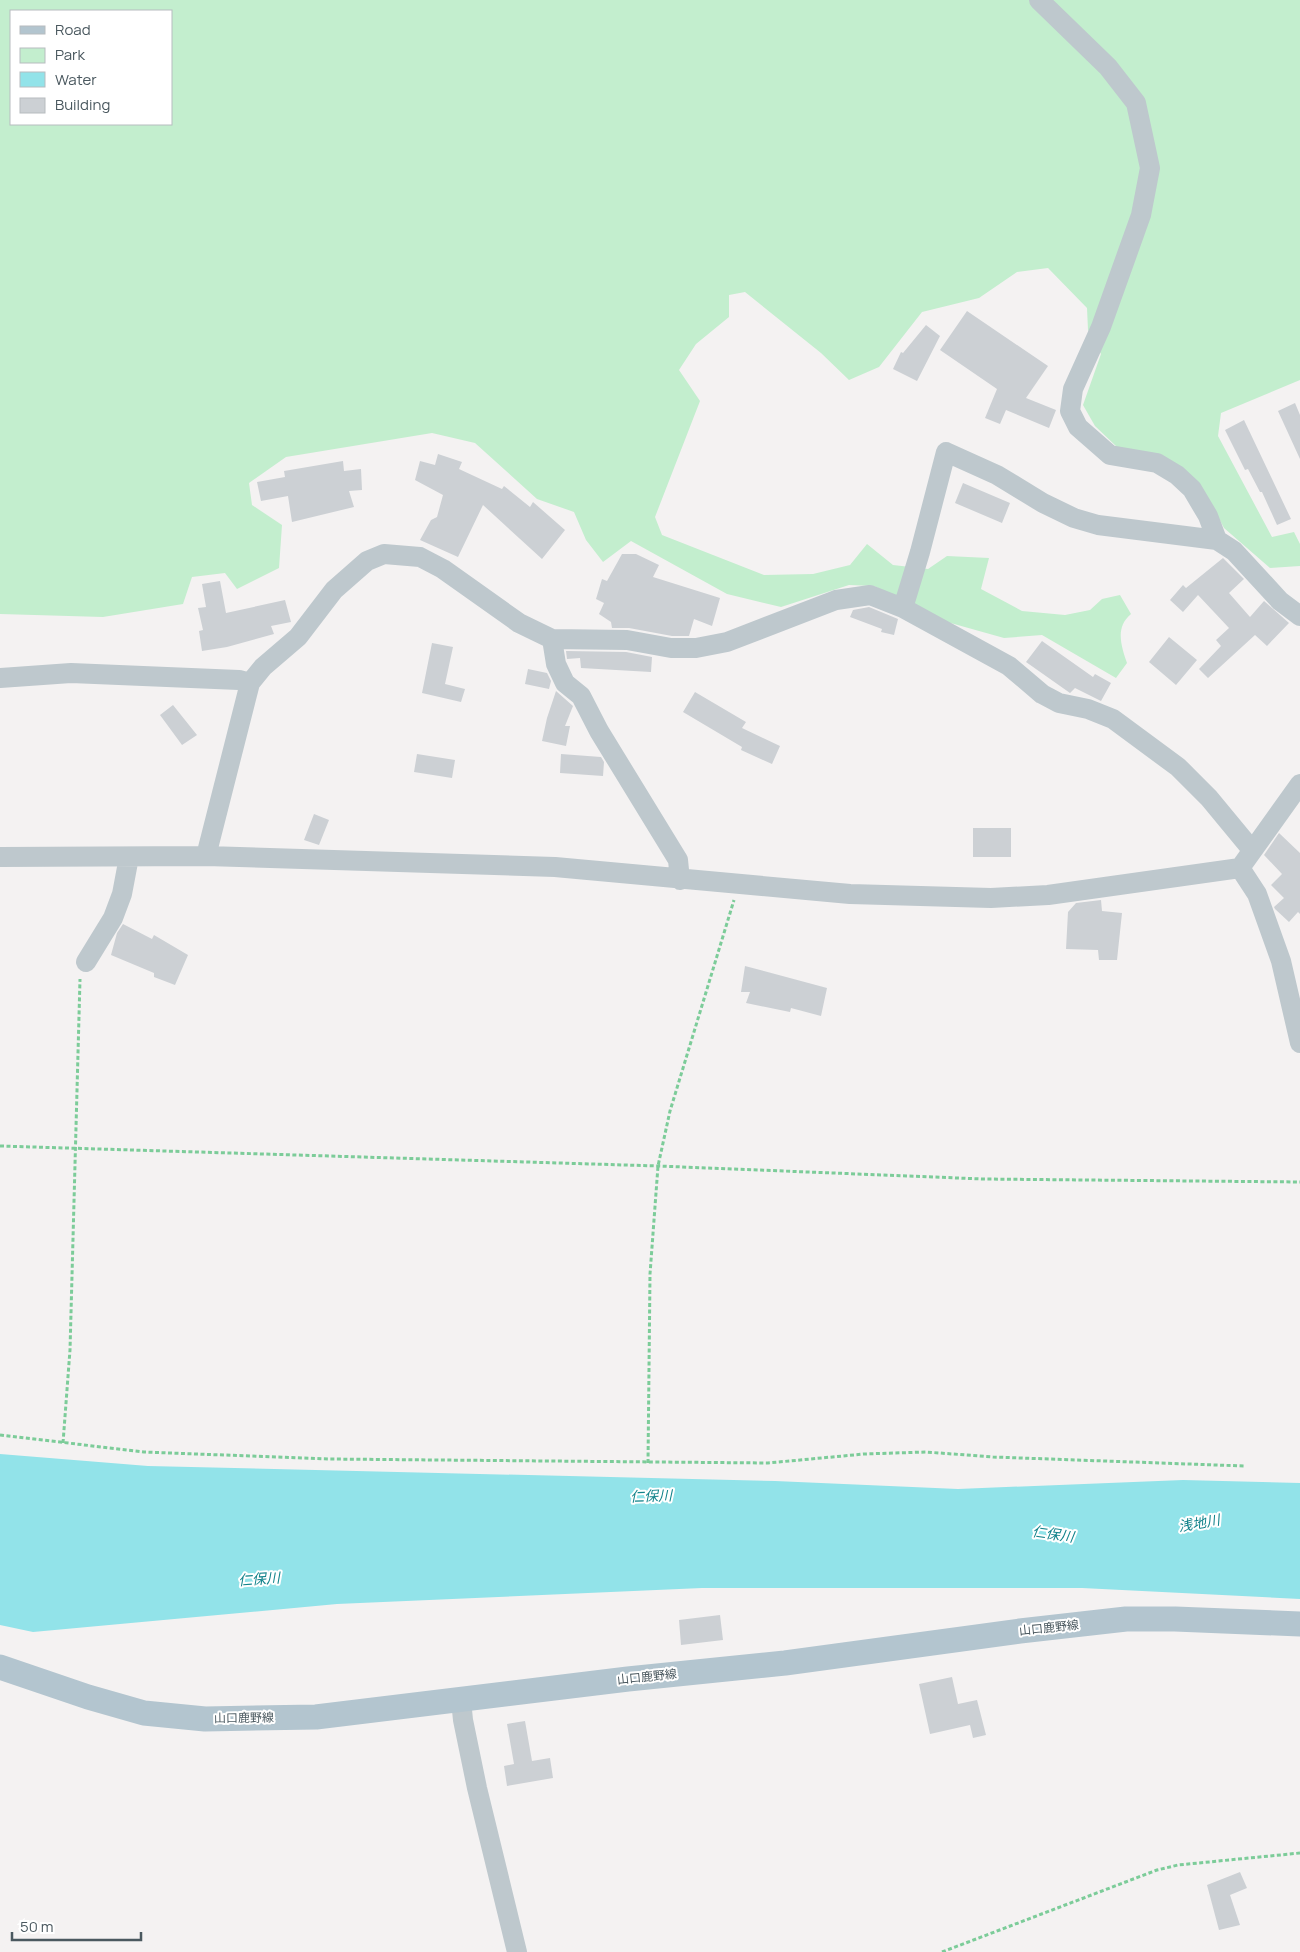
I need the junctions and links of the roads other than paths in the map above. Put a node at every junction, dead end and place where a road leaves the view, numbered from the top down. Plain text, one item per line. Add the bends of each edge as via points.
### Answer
1 (1039, 0) edge
2 (1217, 540) junction
3 (903, 608) junction
4 (1300, 616) edge
5 (552, 639) junction
6 (0, 678) edge
7 (250, 683) junction
8 (1300, 784) edge
9 (1252, 850) junction
10 (206, 856) junction
11 (0, 857) edge
12 (129, 857) junction
13 (1240, 868) junction
14 (680, 880) junction
15 (86, 962) road end
16 (1300, 1043) edge
17 (1300, 1624) edge
18 (0, 1667) edge
19 (461, 1700) junction
20 (517, 1952) edge

1 - 2 street via 1108,67 1136,103 1150,168 1141,215 1102,327 1073,388 1070,411 1078,427 1110,454 1157,463 1177,475 1192,489
2 - 3 street via 1098,525 1074,518 998,475 946,452
2 - 4 street via 1234,551 1280,601
3 - 5 street via 870,595 836,600 727,642 696,648 671,648 627,640
3 - 9 street via 1009,666 1042,694 1059,703 1113,719 1178,767 1210,798
5 - 7 street via 519,623 443,569 420,557 384,554 367,561 334,590 298,637 263,667
5 - 14 street via 556,664 565,683 582,696 599,731 678,860
6 - 7 street via 71,673
7 - 10 street
8 - 9 street
9 - 13 street
10 - 12 street
10 - 14 street via 555,867
11 - 12 street
12 - 15 street via 122,894 113,918
13 - 14 street via 1048,895 991,898 850,894
13 - 16 street via 1257,894 1281,960
17 - 19 main road, 山口鹿野線 via 1126,1619
18 - 19 main road, 山口鹿野線 via 144,1713 205,1719 316,1717
19 - 20 street via 477,1788

